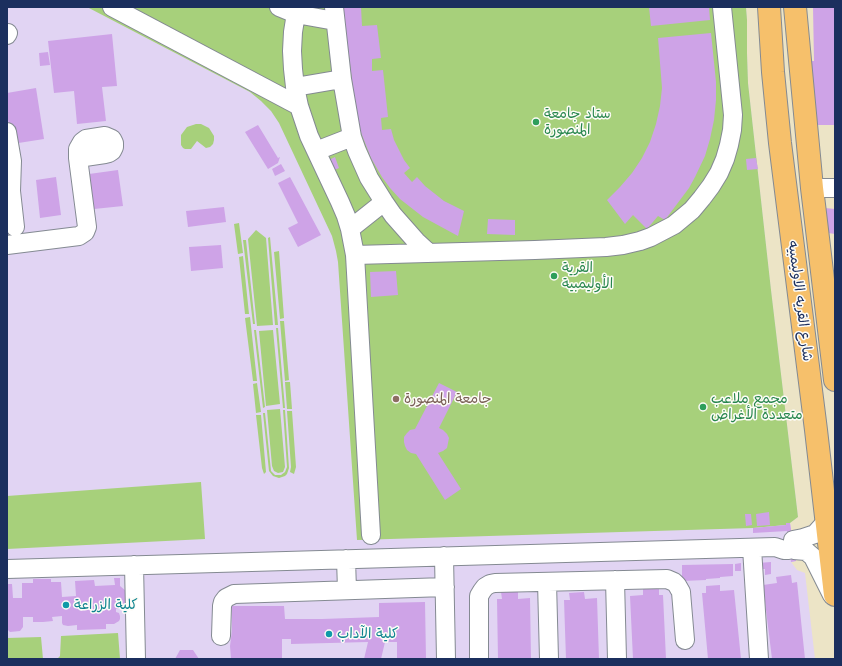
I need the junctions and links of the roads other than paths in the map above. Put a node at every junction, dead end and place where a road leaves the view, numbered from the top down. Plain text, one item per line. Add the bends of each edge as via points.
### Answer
1 (112, 7) edge
2 (279, 7) edge
3 (722, 7) edge
4 (769, 7) edge
5 (794, 7) edge
6 (297, 11) edge
7 (334, 14) edge
8 (342, 79) junction
9 (295, 87) junction
10 (299, 106) junction
11 (7, 132) edge
12 (352, 137) junction
13 (316, 151) junction
14 (78, 158) dead end
15 (10, 174) edge
16 (812, 188) junction
17 (835, 188) edge
18 (384, 202) junction
19 (16, 227) edge
20 (350, 229) junction
21 (7, 245) edge
22 (429, 253) junction
23 (355, 255) junction
24 (835, 380) edge
25 (826, 518) junction
26 (788, 545) junction
27 (752, 548) junction
28 (444, 556) junction
29 (358, 559) junction
30 (134, 565) junction
31 (7, 568) edge
32 (615, 580) junction
33 (547, 582) junction
34 (445, 587) junction
35 (351, 590) junction
36 (835, 595) edge
37 (835, 602) edge
38 (221, 636) dead end
39 (685, 640) dead end
40 (136, 659) edge
41 (446, 659) edge
42 (479, 659) edge
43 (549, 659) edge
44 (617, 659) edge
45 (759, 659) edge

1 - 10 street
2 - 6 street
3 - 22 street via 732,100 731,138 719,173 702,198 686,215 651,237 623,245
4 - 25 main road, شارع القريه الاوليمبيه via 780,143
5 - 16 main road, شارع القريه الاوليمبيه
6 - 7 street
6 - 9 street via 292,51
7 - 8 street
8 - 9 street
8 - 12 street
9 - 10 street
10 - 13 street
11 - 15 street via 12,161
12 - 13 street
12 - 18 street via 366,171
13 - 20 street
14 - 21 street via 87,227 85,232 80,236
15 - 19 street
16 - 17 street
16 - 24 main road, شارع القريه الاوليمبيه
18 - 20 street
18 - 22 street via 404,229
20 - 23 street
22 - 23 street
23 - 29 street via 371,537
25 - 26 street via 815,534
25 - 36 main road, شارع القريه الاوليمبيه
26 - 27 street
26 - 37 street via 806,551 813,557
27 - 28 street
27 - 45 street
28 - 29 street
28 - 34 street
29 - 30 street
29 - 35 street
30 - 31 street
30 - 40 street
32 - 33 street
32 - 39 street via 667,579 674,582 681,592
32 - 44 street
33 - 42 street via 495,583 485,587 478,601
33 - 43 street
34 - 35 street
34 - 41 street
35 - 38 street via 230,595 222,606

